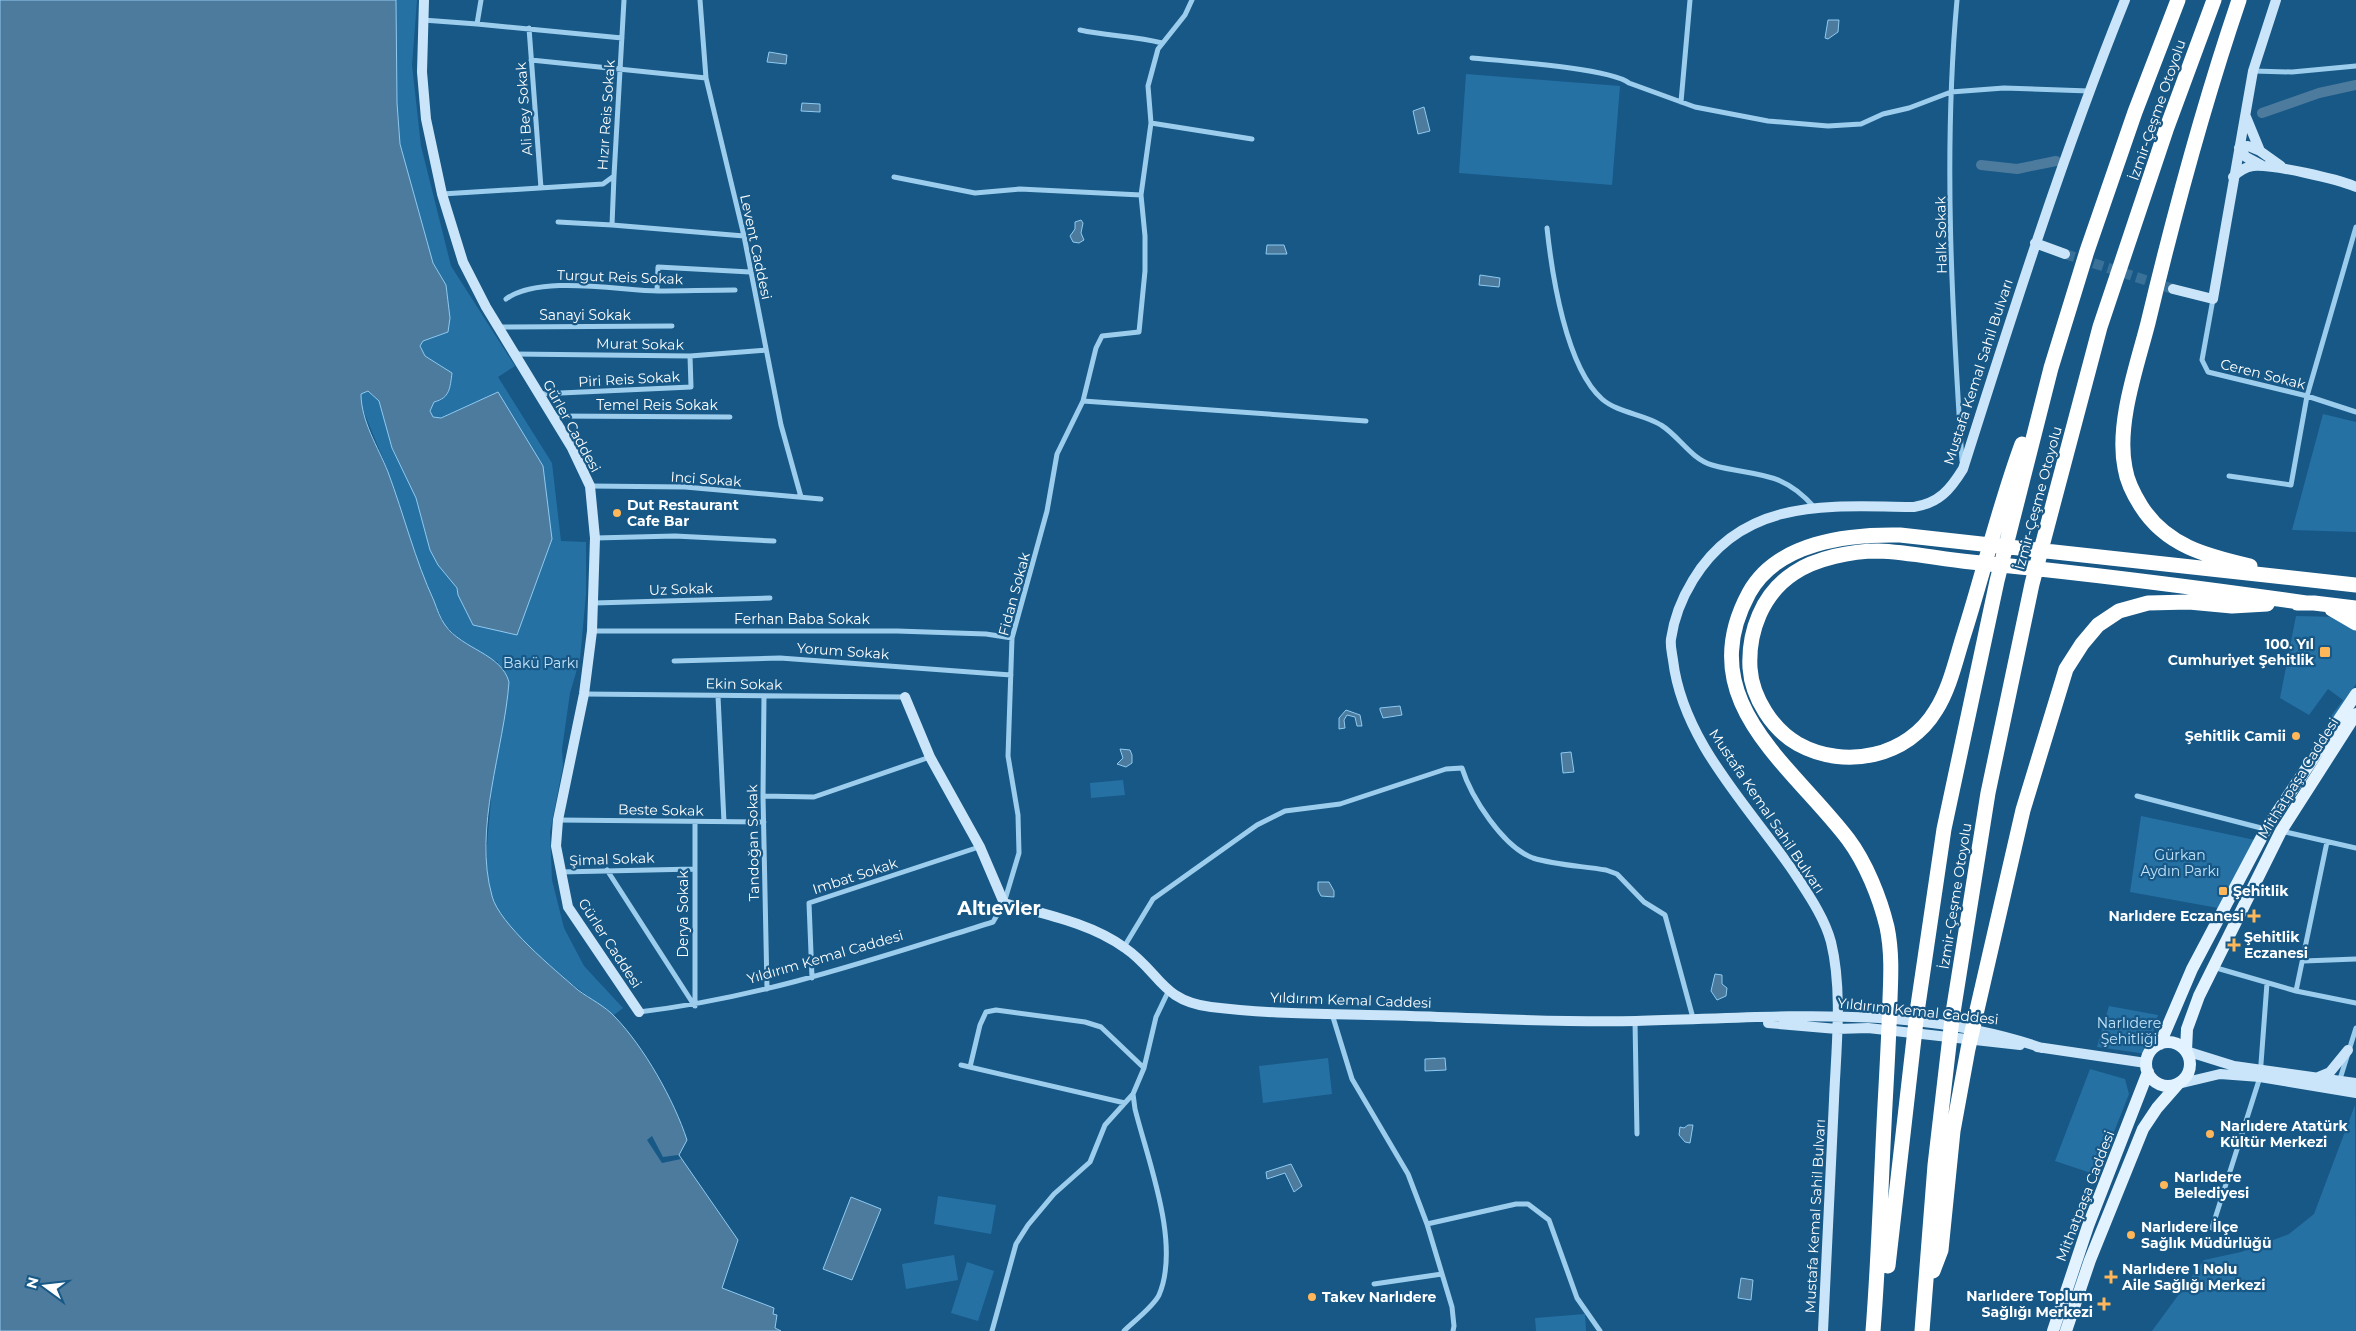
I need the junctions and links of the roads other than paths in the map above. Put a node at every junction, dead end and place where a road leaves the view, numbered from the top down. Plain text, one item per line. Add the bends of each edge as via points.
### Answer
1 (424, 0) edge
2 (481, 0) edge
3 (624, 0) edge
4 (700, 0) edge
5 (1192, 0) edge
6 (1690, 0) edge
7 (1957, 0) edge
8 (2125, 0) edge
9 (2178, 0) edge
10 (2214, 0) edge
11 (2239, 0) edge
12 (2276, 0) edge
13 (423, 20) junction
14 (477, 24) junction
15 (529, 28) junction
16 (1080, 30) dead end
17 (622, 38) junction
18 (1162, 43) junction
19 (1472, 58) dead end
20 (532, 60) junction
21 (2356, 66) edge
22 (620, 70) junction
23 (2253, 71) junction
24 (706, 78) junction
25 (2089, 91) junction
26 (1951, 92) junction
27 (1681, 102) junction
28 (2245, 114) junction
29 (1151, 124) junction
30 (1252, 138) dead end
31 (2239, 148) junction
32 (2260, 151) junction
33 (2262, 166) junction
34 (2288, 170) junction
35 (614, 176) junction
36 (894, 177) dead end
37 (2233, 177) junction
38 (2356, 187) edge
39 (541, 188) junction
40 (442, 194) junction
41 (1141, 195) junction
42 (558, 222) dead end
43 (612, 225) junction
44 (2356, 227) edge
45 (1547, 228) dead end
46 (744, 236) junction
47 (2035, 243) junction
48 (2065, 254) tunnel mouth
49 (750, 272) junction
50 (2173, 289) tunnel mouth
51 (735, 290) dead end
52 (657, 291) junction
53 (506, 299) dead end
54 (2213, 299) junction
55 (672, 326) dead end
56 (498, 327) junction
57 (766, 350) junction
58 (514, 354) junction
59 (690, 356) junction
60 (539, 394) junction
61 (2307, 396) junction
62 (1084, 401) junction
63 (2356, 412) edge
64 (553, 416) junction
65 (730, 417) dead end
66 (1366, 420) dead end
67 (1963, 469) junction
68 (2229, 476) dead end
69 (590, 486) junction
70 (801, 497) junction
71 (821, 499) dead end
72 (1814, 507) junction
73 (2003, 529) junction
74 (595, 538) junction
75 (774, 541) dead end
76 (2356, 574) edge
77 (2310, 580) junction
78 (2356, 585) edge
79 (770, 598) dead end
80 (594, 603) junction
81 (2310, 603) junction
82 (2356, 608) edge
83 (2356, 623) edge
84 (592, 630) junction
85 (1012, 638) junction
86 (674, 661) dead end
87 (1011, 675) junction
88 (584, 694) junction
89 (2356, 694) edge
90 (718, 696) junction
91 (764, 696) junction
92 (905, 697) joint
93 (2356, 714) edge
94 (2352, 728) edge
95 (930, 757) junction
96 (763, 796) junction
97 (2138, 796) dead end
98 (558, 820) junction
99 (695, 822) junction
100 (724, 822) junction
101 (764, 822) junction
102 (2266, 829) junction
103 (2281, 830) junction
104 (2327, 842) junction
105 (980, 847) junction
106 (2356, 848) edge
107 (695, 869) junction
108 (607, 870) junction
109 (560, 872) junction
110 (1004, 903) junction
111 (1124, 946) junction
112 (2356, 958) edge
113 (2304, 961) junction
114 (2213, 967) junction
115 (812, 978) junction
116 (2267, 982) junction
117 (767, 989) junction
118 (2296, 991) junction
119 (1168, 992) junction
120 (2356, 1003) edge
121 (694, 1006) junction
122 (639, 1012) joint
123 (1332, 1013) junction
124 (1836, 1015) junction
125 (1693, 1018) junction
126 (1728, 1019) junction
127 (1635, 1021) junction
128 (2356, 1028) edge
129 (1837, 1029) junction
130 (2160, 1044) junction
131 (2042, 1048) junction
132 (2348, 1050) junction
133 (2186, 1051) junction
134 (961, 1065) dead end
135 (970, 1067) junction
136 (1144, 1068) junction
137 (2147, 1068) junction
138 (2260, 1074) junction
139 (2317, 1077) junction
140 (2340, 1079) junction
141 (2178, 1084) junction
142 (2354, 1088) edge
143 (1133, 1094) junction
144 (1125, 1103) junction
145 (1637, 1134) dead end
146 (1427, 1224) junction
147 (2212, 1228) dead end
148 (1442, 1274) junction
149 (1374, 1284) dead end
150 (1927, 1286) junction
151 (992, 1331) edge
152 (1124, 1331) edge
153 (1453, 1331) edge
154 (1600, 1331) edge
155 (1823, 1331) edge
156 (1873, 1331) edge
157 (1880, 1331) edge
158 (1922, 1331) edge
159 (2053, 1331) edge
160 (2066, 1331) edge

1 - 13 street, Gürler Caddesi
2 - 14 street
3 - 17 street, Hızır Reis Sokak
4 - 24 street, Levent Caddesi
5 - 18 street
6 - 27 street
7 - 26 street, Halk Sokak
8 - 25 street, Mustafa Kemal Sahil Bulvarı
9 - 73 highway, İzmir-Çeşme Otoyolu via 2135,112 2088,252
10 - 150 highway, İzmir-Çeşme Otoyolu via 2166,130 2100,327 2032,584 1988,793 1948,1045
11 - 77 highway via 2196,137 2128,404 2125,468 2134,495 2150,519 2186,548
12 - 23 street
13 - 14 street
13 - 40 street, Gürler Caddesi via 424,102
14 - 15 street
15 - 17 street
15 - 20 street, Ali Bey Sokak
16 - 18 street
17 - 22 street, Hızır Reis Sokak
18 - 29 street via 1151,68 1148,86
19 - 27 street via 1621,77
20 - 22 street
20 - 39 street, Ali Bey Sokak
21 - 23 street via 2292,72
22 - 24 street
22 - 35 street, Hızır Reis Sokak
23 - 28 street
24 - 46 street, Levent Caddesi
25 - 26 street via 2004,88
25 - 47 street, Mustafa Kemal Sahil Bulvarı
26 - 27 street via 1861,124 1828,126 1768,120
26 - 67 street, Halk Sokak via 1952,260
28 - 31 street
28 - 32 street
29 - 30 street
29 - 41 street
31 - 32 street via 2248,146
31 - 33 street via 2246,157
31 - 37 street
32 - 34 street
33 - 34 street
33 - 37 street via 2244,168
34 - 38 street
35 - 39 street, Hızır Reis Sokak via 604,184
35 - 43 street
36 - 41 street via 975,193 1020,189
37 - 54 street
39 - 40 street, Hızır Reis Sokak
40 - 56 street, Gürler Caddesi via 468,276
41 - 62 street, Fidan Sokak via 1145,271 1139,332 1102,336 1096,348
42 - 43 street
43 - 46 street
44 - 61 street
45 - 72 street via 1551,268 1572,347 1592,388 1604,401 1660,424 1710,465 1775,478 1793,486
46 - 49 street, Levent Caddesi
47 - 48 street
47 - 67 street, Mustafa Kemal Sahil Bulvarı
49 - 52 street via 658,268
49 - 57 street, Levent Caddesi
50 - 54 street
51 - 52 street, Turgut Reis Sokak
52 - 53 street, Turgut Reis Sokak via 551,285 513,294
54 - 61 street, Ceren Sokak via 2202,360 2208,372
55 - 56 street, Sanayi Sokak
56 - 58 street, Gürler Caddesi
57 - 59 street, Murat Sokak
57 - 70 street, Levent Caddesi via 781,425
58 - 59 street, Murat Sokak
58 - 60 street, Gürler Caddesi
59 - 60 street, Piri Reis Sokak via 691,387
60 - 64 street, Gürler Caddesi
61 - 63 street, Ceren Sokak
61 - 68 street via 2291,485
62 - 66 street
62 - 85 street, Fidan Sokak via 1057,454 1047,511
64 - 65 street, Temel Reis Sokak
64 - 69 street, Gürler Caddesi
67 - 72 street, Mustafa Kemal Sahil Bulvarı via 1941,498 1925,505
69 - 70 street, Inci Sokak via 685,487
69 - 74 street, Gürler Caddesi
70 - 71 street, Inci Sokak
72 - 124 street, Mustafa Kemal Sahil Bulvarı via 1763,518 1728,539 1700,568 1682,598 1671,641 1676,678 1688,716 1824,923 1834,956
73 - 81 highway via 1979,588 1946,689 1924,727 1879,755 1854,758 1803,747 1773,724 1751,677 1749,651 1753,629 1778,586 1795,572 1836,557 1878,551 1917,555 2129,578
73 - 157 highway, İzmir-Çeşme Otoyolu via 1997,581 1944,829 1917,1012
74 - 75 street via 675,536
74 - 80 street, Gürler Caddesi
76 - 77 highway
77 - 78 highway
77 - 156 highway via 1900,535 1874,535 1826,542 1797,552 1774,565 1754,585 1739,612 1733,633 1731,664 1736,690 1754,729 1850,841 1881,905 1887,928 1890,949 1889,1044
79 - 80 street, Uz Sokak
80 - 84 street, Gürler Caddesi
81 - 82 highway
81 - 83 highway via 2331,608
81 - 150 highway via 2232,606 2148,603 2119,611 2098,625 2082,644 2063,678 2023,810 1968,1049 1953,1131 1941,1250
84 - 85 street, Ferhan Baba Sokak via 897,631
84 - 88 street, Gürler Caddesi
85 - 87 street, Fidan Sokak
86 - 87 street, Yorum Sokak via 780,658
87 - 110 street, Fidan Sokak via 1008,756 1018,815 1019,853
88 - 90 street, Ekin Sokak
88 - 98 street, Gürler Caddesi
89 - 102 main road, Mithatpaşa Caddesi
90 - 91 street, Ekin Sokak
90 - 100 street
91 - 92 street, Ekin Sokak
91 - 96 street, Tandoğan Sokak
92 - 95 street
93 - 94 main road, Mithatpaşa Caddesi
94 - 103 main road, Mithatpaşa Caddesi
95 - 96 street via 814,797
95 - 105 street
96 - 101 street, Tandoğan Sokak
97 - 102 street
98 - 99 street, Beste Sokak
98 - 109 street, Gürler Caddesi via 556,846
99 - 100 street, Beste Sokak
99 - 107 street, Derya Sokak
100 - 101 street, Beste Sokak
101 - 117 street, Tandoğan Sokak
102 - 130 main road, Mithatpaşa Caddesi via 2192,969
103 - 104 street
103 - 114 main road, Mithatpaşa Caddesi
104 - 106 street
104 - 113 street
105 - 110 street
105 - 115 street, Imbat Sokak via 809,903
107 - 108 street, Şimal Sokak
107 - 121 street, Derya Sokak
108 - 109 street, Şimal Sokak
108 - 121 street
109 - 122 street, Gürler Caddesi via 568,907
110 - 111 street, Yıldırım Kemal Caddesi via 1060,918
110 - 115 street, Yıldırım Kemal Caddesi via 993,922
111 - 119 street, Yıldırım Kemal Caddesi
111 - 125 street via 1153,899 1257,825 1285,811 1340,804 1446,769 1462,768 1467,784 1485,815 1513,844 1531,857 1617,874 1644,902 1665,915
112 - 113 street
113 - 118 street
114 - 116 street
114 - 133 main road, Mithatpaşa Caddesi via 2187,1029
115 - 117 street, Yıldırım Kemal Caddesi
116 - 118 street
116 - 138 street
117 - 121 street, Yıldırım Kemal Caddesi
118 - 120 street
119 - 123 street, Yıldırım Kemal Caddesi via 1194,1005
119 - 136 street via 1156,1017
121 - 122 street, Yıldırım Kemal Caddesi
123 - 127 street, Yıldırım Kemal Caddesi
123 - 146 street via 1352,1079 1408,1174
124 - 126 street, Yıldırım Kemal Caddesi
124 - 129 street, Mustafa Kemal Sahil Bulvarı
124 - 131 street, Yıldırım Kemal Caddesi via 1993,1033
125 - 126 street, Yıldırım Kemal Caddesi
125 - 127 street, Yıldırım Kemal Caddesi
126 - 129 street, Yıldırım Kemal Caddesi
127 - 145 street
128 - 132 street
129 - 131 street, Yıldırım Kemal Caddesi via 1877,1029
129 - 155 street, Mustafa Kemal Sahil Bulvarı
130 - 133 main road via 2171,1042
130 - 137 main road via 2150,1052
131 - 137 street, Yıldırım Kemal Caddesi
132 - 139 street via 2330,1072
132 - 140 street
133 - 138 street
133 - 141 main road via 2190,1069
134 - 135 street
135 - 136 street via 980,1025 986,1012 996,1010 1101,1027
135 - 144 street
136 - 143 street
137 - 141 main road via 2157,1083 2164,1086
137 - 159 main road, Mithatpaşa Caddesi
138 - 139 street
138 - 141 street via 2220,1074
138 - 142 street
138 - 147 street
139 - 140 street
140 - 142 street
141 - 160 main road, Mithatpaşa Caddesi via 2143,1129 2090,1260
143 - 144 street
143 - 152 street via 1167,1232 1167,1262 1158,1297
144 - 151 street via 1106,1125 1090,1162 1054,1194 1016,1244
146 - 148 street
146 - 154 street via 1528,1204 1549,1220 1577,1298
148 - 149 street
148 - 153 street via 1452,1307
150 - 158 highway

